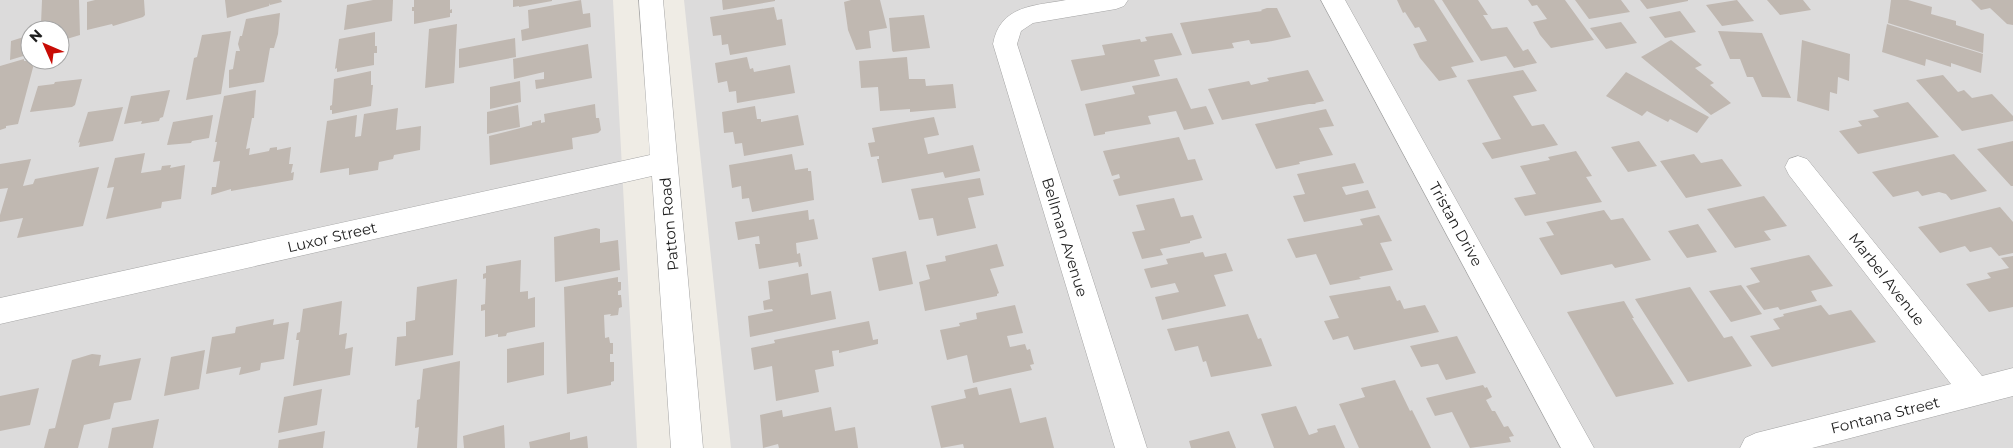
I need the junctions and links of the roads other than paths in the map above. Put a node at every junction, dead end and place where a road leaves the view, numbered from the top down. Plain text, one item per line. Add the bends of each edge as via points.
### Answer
1 (651, 0) edge
2 (1116, 0) edge
3 (1333, 0) edge
4 (664, 163) junction
5 (1798, 167) dead end
6 (0, 310) edge
7 (2013, 382) edge
8 (1976, 392) junction
9 (687, 448) edge
10 (1131, 448) edge
11 (1578, 448) edge
12 (1756, 448) edge

1 - 4 street, Patton Road
2 - 10 street, Bellman Avenue via 1019,19 1010,26 1005,44
3 - 11 street, Tristan Drive
4 - 6 street, Luxor Street
4 - 9 street, Patton Road
5 - 8 street, Marbel Avenue
7 - 8 street, Fontana Street
8 - 12 street, Fontana Street

